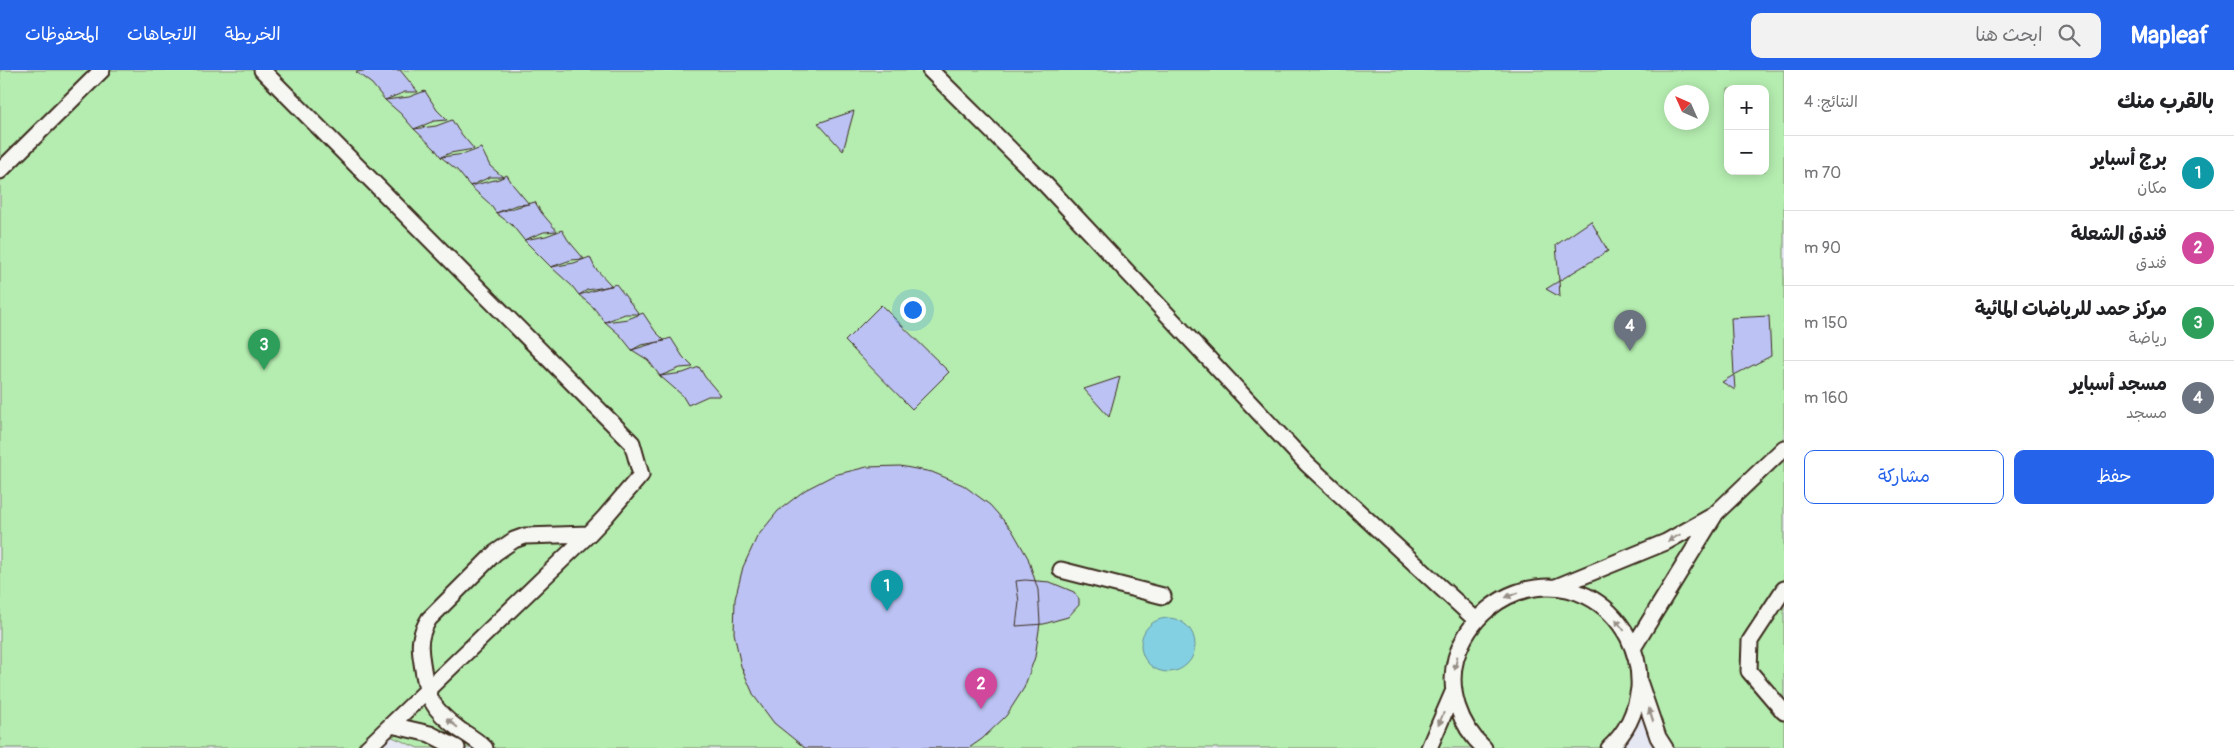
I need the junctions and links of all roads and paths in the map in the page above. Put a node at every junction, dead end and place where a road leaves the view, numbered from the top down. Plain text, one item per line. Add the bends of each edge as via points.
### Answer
1 (102, 70) edge
2 (262, 70) edge
3 (930, 70) edge
4 (0, 171) edge
5 (1784, 448) edge
6 (1716, 513) junction
7 (589, 534) junction
8 (1061, 570) dead end
9 (1556, 587) junction
10 (1784, 589) edge
11 (1163, 596) dead end
12 (1476, 620) junction
13 (1634, 648) junction
14 (1639, 681) junction
15 (1454, 690) junction
16 (426, 691) junction
17 (1784, 712) edge
18 (391, 725) junction
19 (367, 748) edge
20 (457, 748) edge
21 (485, 748) edge
22 (1429, 748) edge
23 (1484, 748) edge
24 (1609, 748) edge
25 (1665, 748) edge

1 - 4 lane
2 - 7 lane via 632,443 641,475
3 - 12 lane via 1045,184 1307,464
5 - 6 lane
6 -> 9 lane via 1666,542
6 - 13 lane
7 - 16 lane
7 - 16 lane via 525,536 494,553 423,629 419,646
8 - 11 lane
9 -> 12 lane via 1512,594 1492,604
13 -> 9 lane via 1621,625 1603,606 1581,594
10 - 17 lane via 1750,641 1749,671
12 -> 15 lane via 1462,641 1454,665
13 - 14 lane
14 - 24 lane via 1631,718
25 -> 14 lane via 1658,737
15 -> 22 lane
15 - 23 lane via 1460,715 1473,738
16 - 18 lane
21 -> 16 lane via 445,718
18 - 19 lane
18 - 20 lane via 430,734

